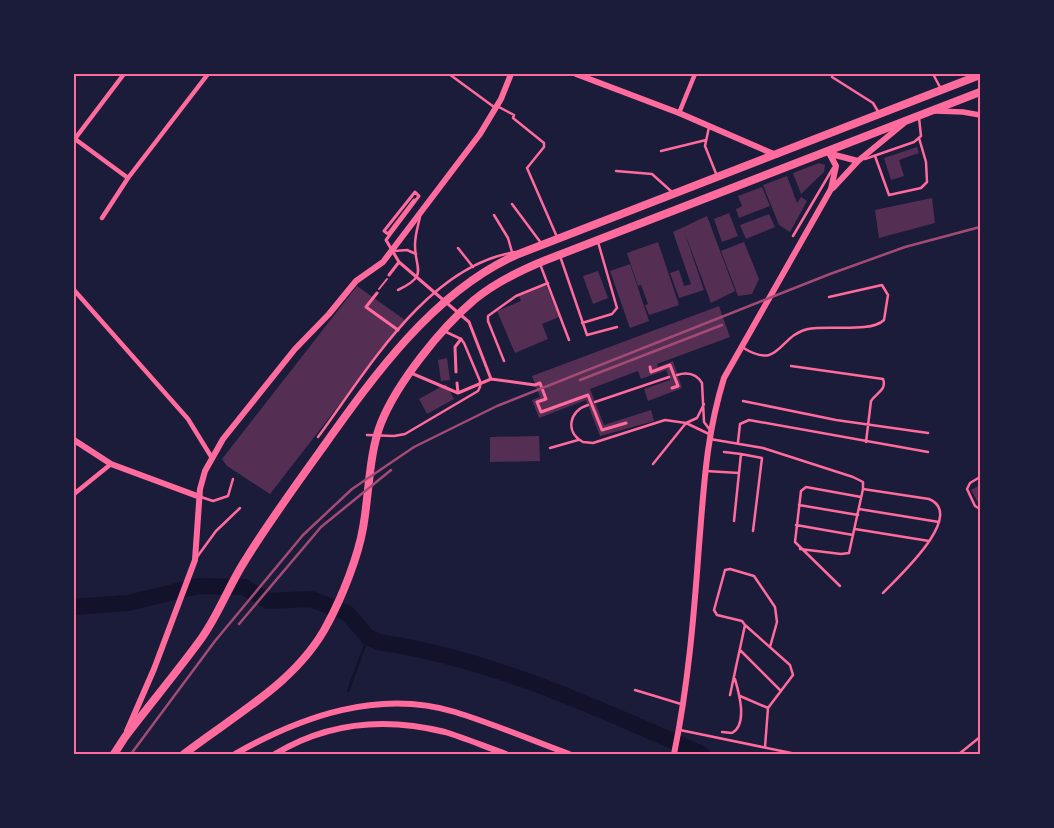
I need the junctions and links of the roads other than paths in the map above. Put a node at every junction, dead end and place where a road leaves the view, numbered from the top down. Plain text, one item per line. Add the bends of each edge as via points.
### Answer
1 (124, 74) edge
2 (208, 74) edge
3 (449, 74) edge
4 (511, 74) edge
5 (576, 74) edge
6 (695, 74) edge
7 (933, 74) edge
8 (980, 75) edge
9 (832, 77) dead end
10 (941, 90) junction
11 (980, 92) edge
12 (496, 107) junction
13 (931, 111) junction
14 (679, 113) junction
15 (880, 115) junction
16 (980, 115) edge
17 (918, 116) junction
18 (909, 120) junction
19 (709, 126) junction
20 (919, 138) junction
21 (74, 139) edge
22 (706, 140) junction
23 (661, 151) dead end
24 (830, 152) junction
25 (776, 155) junction
26 (875, 156) junction
27 (858, 160) junction
28 (836, 164) junction
29 (616, 172) dead end
30 (128, 178) junction
31 (718, 178) junction
32 (674, 194) junction
33 (826, 197) junction
34 (414, 200) dead end
35 (512, 204) dead end
36 (422, 208) junction
37 (494, 215) dead end
38 (102, 218) dead end
39 (793, 236) dead end
40 (557, 239) junction
41 (598, 241) junction
42 (542, 245) junction
43 (458, 248) dead end
44 (529, 250) junction
45 (512, 252) junction
46 (416, 254) junction
47 (559, 254) junction
48 (388, 255) junction
49 (399, 262) junction
50 (540, 262) junction
51 (473, 267) junction
52 (389, 275) dead end
53 (548, 283) junction
54 (74, 290) edge
55 (398, 290) dead end
56 (377, 293) dead end
57 (829, 297) dead end
58 (582, 324) junction
59 (617, 327) dead end
60 (398, 330) junction
61 (444, 332) junction
62 (461, 339) junction
63 (569, 340) dead end
64 (741, 346) junction
65 (504, 361) dead end
66 (791, 366) dead end
67 (650, 367) dead end
68 (456, 372) dead end
69 (410, 373) junction
70 (677, 374) dead end
71 (669, 377) dead end
72 (491, 379) junction
73 (458, 383) dead end
74 (672, 388) dead end
75 (458, 393) junction
76 (743, 401) dead end
77 (595, 402) dead end
78 (704, 404) junction
79 (588, 405) dead end
80 (626, 423) dead end
81 (686, 423) junction
82 (868, 425) junction
83 (928, 432) dead end
84 (709, 434) junction
85 (367, 435) dead end
86 (318, 437) dead end
87 (74, 440) edge
88 (578, 440) junction
89 (738, 442) junction
90 (866, 442) junction
91 (550, 448) dead end
92 (724, 452) dead end
93 (928, 452) dead end
94 (741, 454) junction
95 (212, 458) junction
96 (111, 464) junction
97 (653, 464) dead end
98 (705, 471) junction
99 (739, 473) junction
100 (980, 477) edge
101 (233, 479) dead end
102 (863, 489) junction
103 (74, 494) edge
104 (200, 497) junction
105 (862, 497) junction
106 (799, 505) junction
107 (240, 508) dead end
108 (859, 509) junction
109 (980, 509) edge
110 (858, 515) junction
111 (734, 522) dead end
112 (939, 522) junction
113 (796, 525) junction
114 (855, 529) junction
115 (753, 531) dead end
116 (854, 535) junction
117 (929, 541) junction
118 (800, 549) junction
119 (194, 560) junction
120 (840, 586) dead end
121 (883, 592) dead end
122 (745, 625) junction
123 (770, 647) junction
124 (740, 650) junction
125 (734, 677) junction
126 (635, 690) dead end
127 (781, 691) junction
128 (730, 695) dead end
129 (740, 696) junction
130 (682, 704) junction
131 (768, 708) junction
132 (722, 732) dead end
133 (679, 733) junction
134 (125, 737) junction
135 (980, 737) edge
136 (765, 747) junction
137 (114, 754) edge
138 (184, 754) edge
139 (235, 754) edge
140 (275, 754) edge
141 (506, 754) edge
142 (569, 754) edge
143 (674, 754) edge
144 (796, 754) edge
145 (959, 754) edge

1 - 21 street
2 - 30 street
3 - 12 lane
4 - 12 main road
5 - 14 main road
6 - 14 street
7 - 10 lane
8 - 10 highway
9 - 15 lane via 873,103
10 - 15 highway
11 - 13 highway
12 - 36 main road via 480,134
12 - 40 lane via 514,115 513,118 544,143 527,168
13 - 16 street
13 - 17 highway
14 - 19 main road
15 - 25 highway
17 - 18 highway
17 - 20 lane
18 - 24 highway
18 - 27 main road
19 - 22 lane
19 - 25 main road
20 - 26 lane
20 - 26 lane via 928,174 928,182 921,188 888,195
21 - 30 street
22 - 23 lane
22 - 31 lane via 705,146
24 - 27 main road
24 - 28 main road
24 - 41 highway
25 - 31 highway
26 - 27 lane
27 - 33 main road
28 - 33 main road via 834,180
28 - 39 lane
29 - 32 lane via 652,174
30 - 38 street
31 - 32 highway
32 - 40 highway
33 - 64 main road
34 - 49 street via 388,234 384,231 415,192 419,196 386,240
35 - 42 lane
36 - 46 lane via 415,237
36 - 48 main road
37 - 45 lane via 508,238
40 - 42 highway
41 - 47 highway
41 - 58 lane via 617,308 612,314
42 - 44 highway
43 - 51 lane
44 - 45 lane
44 - 134 highway via 500,262 462,286 401,347 337,427 274,515 201,639
45 - 51 lane
46 - 48 lane via 401,249
46 - 55 lane via 419,264 417,276
47 - 50 highway
47 - 58 lane
48 - 95 main road via 378,267 356,281 294,349 230,428
49 - 52 street
49 - 72 street via 469,322
50 - 53 lane
50 - 61 highway via 476,299
51 - 60 lane via 433,294
53 - 63 lane
53 - 65 lane via 516,296 488,316
54 - 95 street via 188,419
56 - 60 street via 366,307
57 - 64 lane via 882,285 888,295 884,320 876,326 806,329 789,337 772,355 753,353
58 - 59 lane via 590,336
60 - 86 lane
61 - 62 lane
61 - 69 highway
62 - 68 street via 455,347
62 - 85 lane via 480,381 478,391 405,434
64 - 84 main road via 724,378
66 - 82 lane via 883,379 882,391 871,401
67 - 74 street via 651,372 670,365 678,386
69 - 75 street
69 - 138 highway via 381,424 360,543 328,623 311,652 291,674
70 - 78 lane via 688,372 699,378
71 - 77 lane
72 - 75 street
72 - 80 street via 540,383 546,399 537,402 541,412 588,394 602,430
73 - 75 street
76 - 82 lane
78 - 81 lane via 697,418
78 - 84 lane via 704,422
79 - 88 lane via 577,409 571,420
81 - 84 lane
81 - 88 lane via 665,420 592,443
81 - 97 lane
82 - 83 lane
82 - 90 lane
84 - 89 lane
84 - 98 main road
87 - 96 main road
88 - 91 lane
89 - 90 lane via 740,424 749,420
89 - 102 lane via 853,477 863,482
90 - 93 lane
92 - 94 lane
94 - 99 lane
94 - 115 lane via 762,459
95 - 104 main road via 205,471
96 - 103 street
96 - 104 main road
98 - 99 lane
98 - 130 main road
99 - 111 lane
100 - 109 lane via 967,489
101 - 104 lane via 228,496 213,501
102 - 105 lane
102 - 112 lane via 929,499 938,504
104 - 119 main road
105 - 106 lane via 806,487 802,489
105 - 108 lane
106 - 110 lane
106 - 113 lane
107 - 119 lane via 216,531
108 - 110 lane
108 - 112 lane
110 - 114 lane
112 - 117 lane
113 - 116 lane
113 - 118 lane via 795,542
114 - 116 lane
114 - 117 lane
116 - 118 lane via 847,554
117 - 121 lane via 916,560
118 - 120 lane
119 - 134 main road via 154,670
122 - 123 lane
122 - 123 lane via 742,621 717,615 714,610 724,572 728,569 754,576 776,607 777,622
122 - 124 lane
123 - 127 lane via 790,665 793,672
124 - 125 lane
124 - 127 lane
125 - 128 lane
125 - 129 lane
126 - 130 lane
127 - 131 lane
129 - 131 lane
129 - 132 lane via 742,708 737,730
130 - 133 main road
131 - 136 lane
133 - 136 lane
133 - 143 main road
134 - 137 highway
135 - 145 lane
136 - 144 lane
139 - 142 main road via 313,717 342,709 393,703 454,712
140 - 141 main road via 327,730 366,725 410,726 445,732

